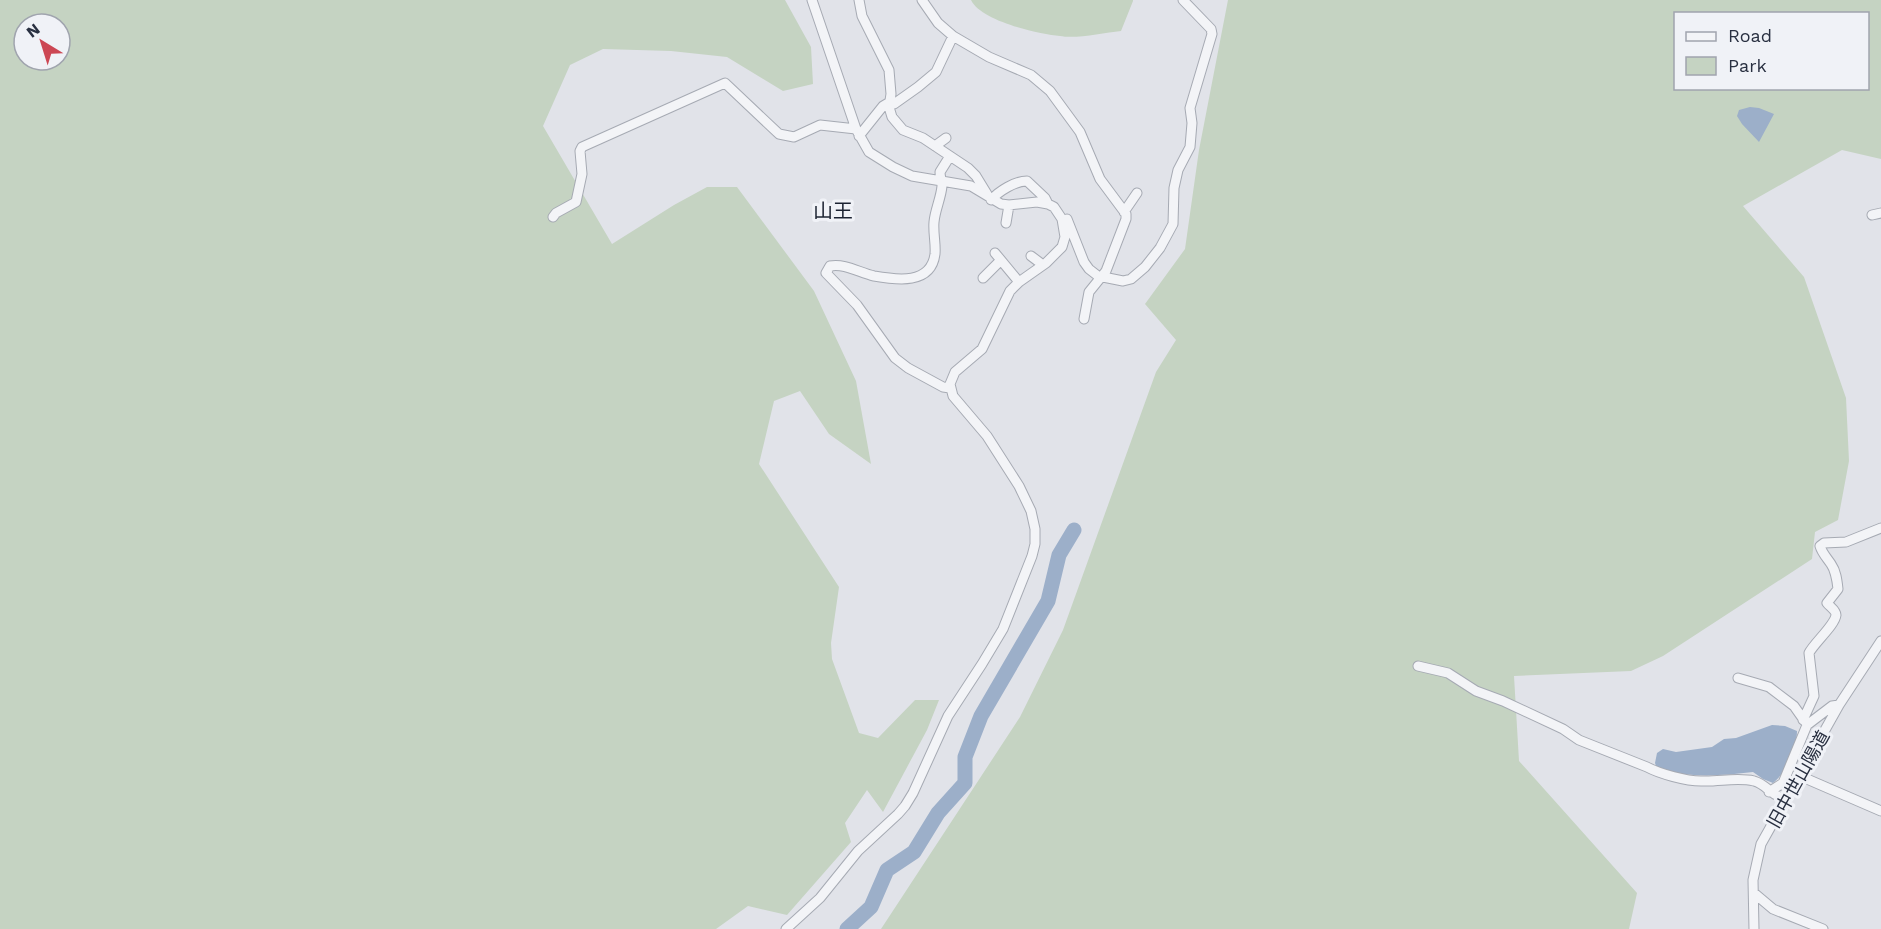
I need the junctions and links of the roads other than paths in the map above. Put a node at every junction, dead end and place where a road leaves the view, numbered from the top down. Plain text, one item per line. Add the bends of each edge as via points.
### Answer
1 (812, 0) edge
2 (859, 0) edge
3 (921, 0) edge
4 (1183, 0) edge
5 (953, 36) junction
6 (890, 104) junction
7 (858, 132) junction
8 (946, 138) dead end
9 (934, 146) junction
10 (950, 156) junction
11 (941, 180) junction
12 (1137, 193) dead end
13 (989, 198) junction
14 (1009, 205) junction
15 (1051, 206) junction
16 (1124, 212) junction
17 (553, 217) dead end
18 (1006, 223) dead end
19 (1031, 255) dead end
20 (1043, 265) junction
21 (1102, 277) junction
22 (982, 278) dead end
23 (1019, 282) junction
24 (1084, 319) dead end
25 (950, 388) junction
26 (1881, 528) edge
27 (1881, 641) edge
28 (1418, 666) dead end
29 (1738, 678) dead end
30 (1839, 705) junction
31 (1805, 722) junction
32 (1802, 741) junction
33 (1802, 773) junction
34 (1768, 792) junction
35 (1786, 799) junction
36 (1881, 810) edge
37 (1754, 893) junction
38 (786, 929) edge
39 (1754, 929) edge
40 (1823, 929) edge

1 - 7 street
2 - 6 street via 862,16 889,70
3 - 5 street
4 - 21 street via 1212,34 1190,108 1190,147 1174,189 1173,224 1160,248 1138,274 1127,280
5 - 6 street via 936,72
5 - 16 street via 1031,75 1050,91 1080,132 1100,179
6 - 7 street via 883,106
6 - 9 street via 892,117 903,130
7 - 11 street via 870,152 884,162 912,176
7 - 17 street via 820,125 794,136 779,134 725,83 582,147 578,197
8 - 9 street
9 - 10 street
10 - 11 street via 940,172
10 - 13 street via 976,176
11 - 13 street via 970,186
11 - 25 street via 934,221 934,257 922,276 873,276 840,265 830,266 826,273 856,305 895,358
12 - 16 street
13 - 14 street
13 - 15 street via 1027,181
14 - 15 street via 1037,202
14 - 18 street
15 - 20 street via 1062,219 1065,237 1062,247
15 - 21 street via 1064,210 1079,252 1089,269
16 - 21 street via 1126,219
19 - 20 street
20 - 23 street
21 - 24 street via 1089,292
22 - 23 street via 997,257
23 - 25 street via 1010,291 982,349 955,372
25 - 38 street via 1019,486 1035,529 1032,556 1003,629 948,716 909,800 820,898
26 - 31 street via 1846,543 1821,546 1837,578 1838,589 1827,603 1836,615 1809,653 1814,696
27 - 30 street, 旧中世山陽道
28 - 34 street via 1448,673 1476,691 1563,729 1579,740 1657,772 1699,782 1754,782 1765,786
29 - 31 street via 1769,687 1794,706
30 - 31 street
30 - 33 street, 旧中世山陽道
31 - 32 street
32 - 33 street
32 - 34 street via 1783,783
33 - 35 street, 旧中世山陽道
33 - 36 street
34 - 35 street
35 - 37 street, 旧中世山陽道 via 1761,844
37 - 39 street, 旧中世山陽道
37 - 40 street via 1773,909

